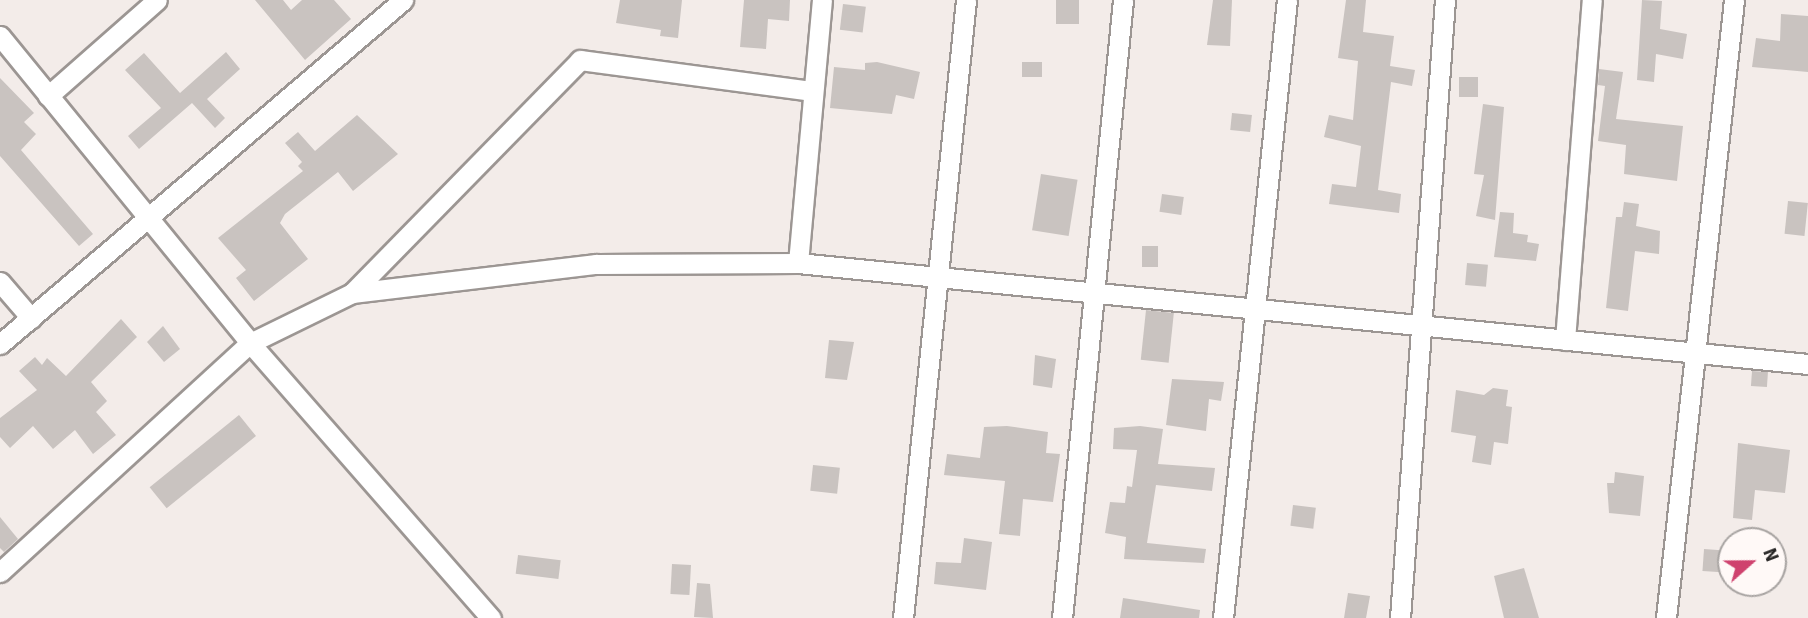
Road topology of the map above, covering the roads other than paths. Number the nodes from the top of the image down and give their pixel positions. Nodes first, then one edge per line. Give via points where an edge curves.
1 (157, 0) edge
2 (403, 0) edge
3 (822, 0) edge
4 (966, 0) edge
5 (1123, 0) edge
6 (1287, 0) edge
7 (1445, 0) edge
8 (1592, 0) edge
9 (1734, 0) edge
10 (0, 36) edge
11 (811, 91) junction
12 (48, 96) junction
13 (148, 218) junction
14 (798, 263) junction
15 (937, 277) junction
16 (0, 282) edge
17 (1094, 292) junction
18 (352, 293) junction
19 (1255, 309) junction
20 (31, 318) junction
21 (1420, 325) junction
22 (1565, 340) junction
23 (250, 343) junction
24 (0, 344) edge
25 (1698, 353) junction
26 (1808, 364) edge
27 (0, 572) edge
28 (491, 618) edge
29 (903, 618) edge
30 (1062, 618) edge
31 (1223, 618) edge
32 (1400, 618) edge
33 (1666, 618) edge

1 - 12 street
2 - 13 street
3 - 11 street
4 - 15 street
5 - 17 street
6 - 19 street
7 - 21 street
8 - 22 street
9 - 25 street
10 - 12 street
11 - 14 street
11 - 18 street via 580,60
12 - 13 street
13 - 20 street
13 - 23 street
14 - 15 street
14 - 18 street via 596,264
15 - 17 street
15 - 29 street
16 - 20 street
17 - 19 street
17 - 30 street
18 - 23 street
19 - 21 street
19 - 31 street
20 - 24 street
21 - 22 street
21 - 32 street
22 - 25 street
23 - 27 street
23 - 28 street
25 - 26 street
25 - 33 street

